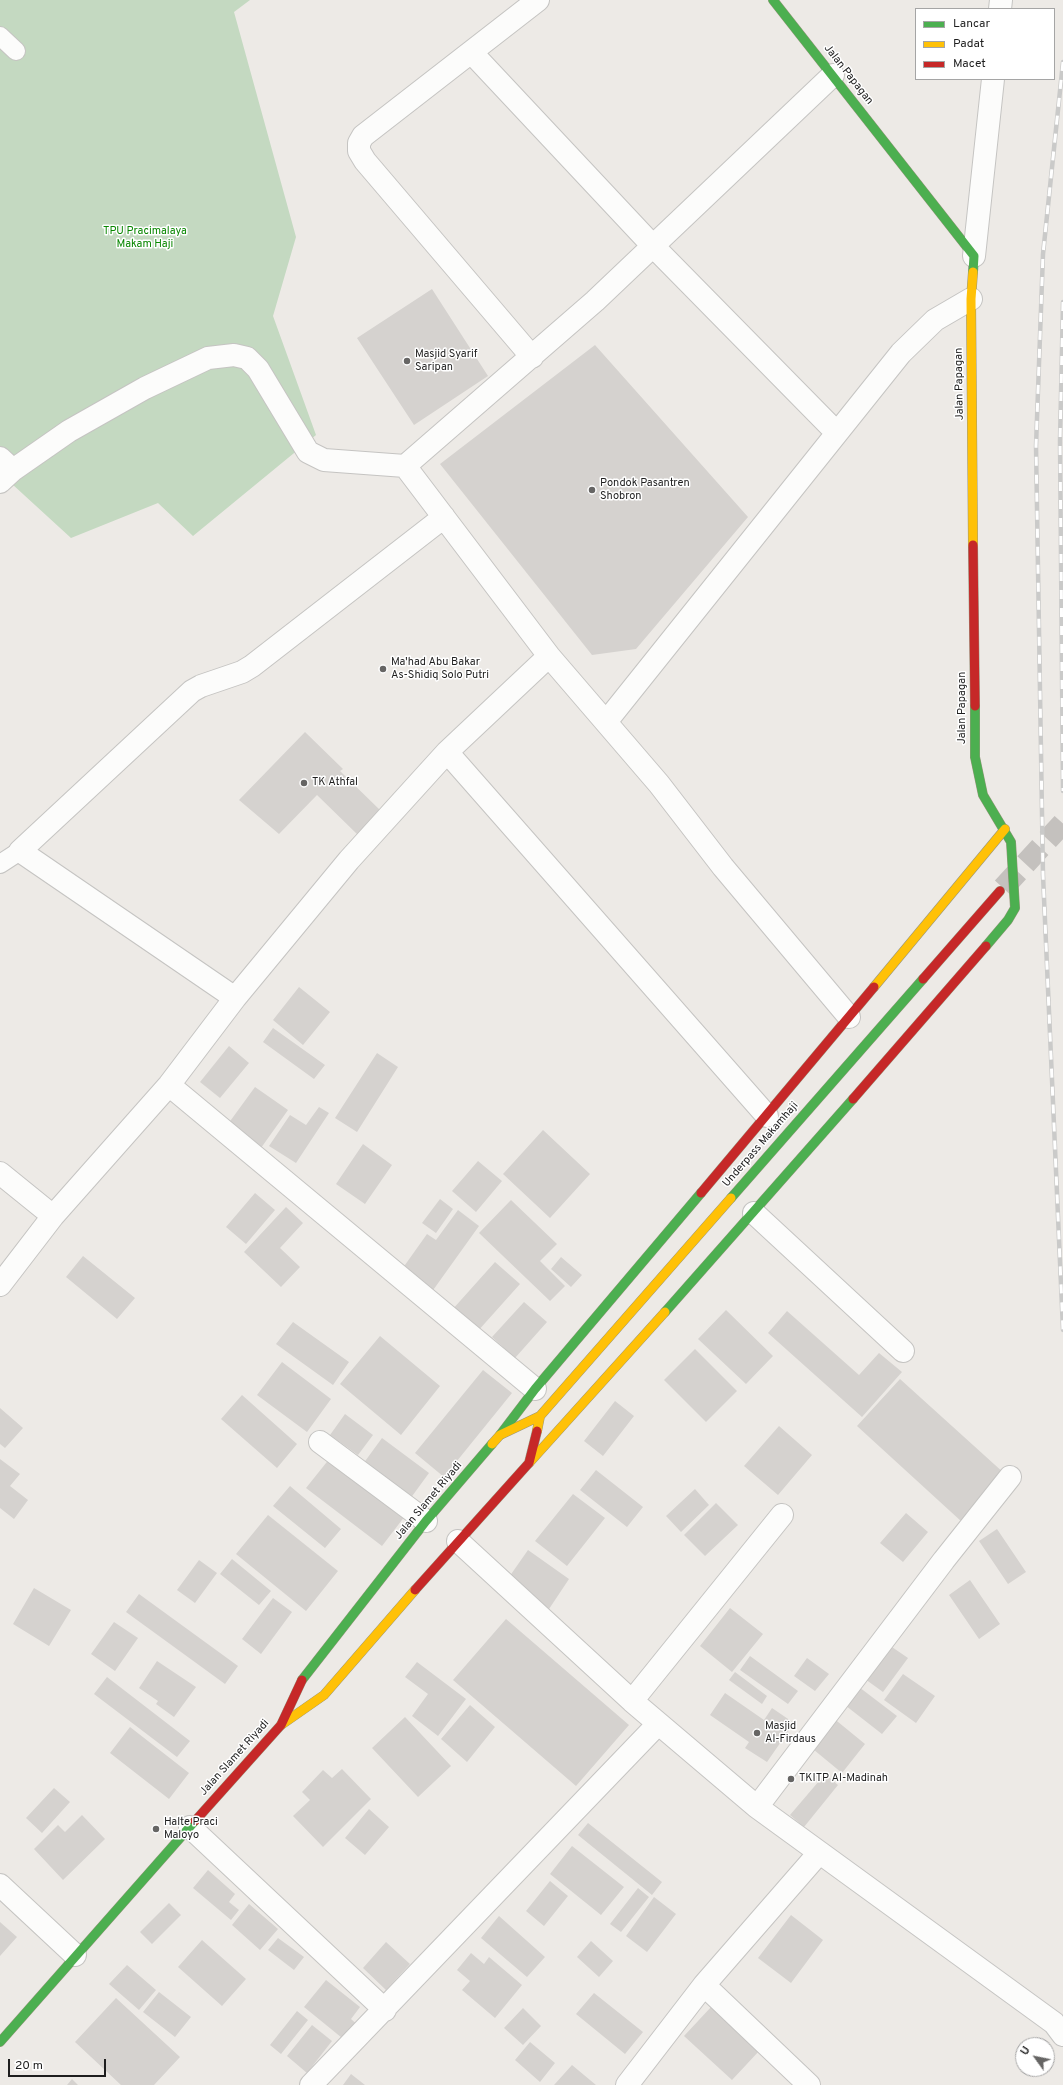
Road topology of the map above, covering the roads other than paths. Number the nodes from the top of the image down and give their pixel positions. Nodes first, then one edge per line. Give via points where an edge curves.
1 (538, 0) edge
2 (773, 0) edge
3 (0, 36) edge
4 (16, 52) dead end
5 (472, 53) junction
6 (833, 75) junction
7 (993, 80) edge
8 (652, 245) junction
9 (974, 256) junction
10 (971, 299) junction
11 (532, 357) junction
12 (837, 433) junction
13 (405, 466) junction
14 (4, 470) edge
15 (444, 518) junction
16 (549, 656) junction
17 (606, 722) junction
18 (447, 752) junction
19 (1005, 829) junction
20 (20, 851) junction
21 (0, 864) edge
22 (1000, 891) tunnel mouth
23 (235, 998) junction
24 (849, 1017) junction
25 (169, 1085) junction
26 (767, 1116) junction
27 (0, 1173) edge
28 (754, 1213) junction
29 (54, 1216) junction
30 (0, 1285) edge
31 (903, 1351) dead end
32 (535, 1389) junction
33 (540, 1416) junction
34 (500, 1435) junction
35 (320, 1442) dead end
36 (529, 1463) junction
37 (1010, 1477) dead end
38 (782, 1515) dead end
39 (426, 1521) junction
40 (458, 1541) junction
41 (632, 1701) junction
42 (658, 1724) junction
43 (281, 1726) junction
44 (757, 1807) junction
45 (190, 1827) junction
46 (819, 1853) junction
47 (0, 1885) edge
48 (75, 1955) junction
49 (704, 1985) junction
50 (385, 2010) junction
51 (1063, 2035) edge
52 (0, 2042) edge
53 (311, 2085) edge
54 (627, 2085) edge
55 (809, 2085) edge

1 - 5 street
2 - 6 street, Jalan Papagan
3 - 4 lane
5 - 8 street
5 - 11 street via 364,136 359,143 359,151
6 - 8 street
6 - 9 street, Jalan Papagan
7 - 9 street
8 - 11 street
8 - 12 street
9 - 10 street, Jalan Papagan
10 - 12 street via 935,320 919,334
10 - 19 street, Jalan Papagan via 975,757 983,795
11 - 13 street
12 - 17 street
13 - 14 street via 324,460 308,452 258,370 247,358 234,355 208,358 145,388
13 - 15 street
15 - 16 street
15 - 20 street via 252,666 192,691
16 - 17 street
16 - 18 street
17 - 24 street
18 - 23 street via 349,860
18 - 26 street
19 - 24 street
19 - 28 street, Jalan Papagan via 1011,842 1016,903 1013,914
20 - 21 lane
20 - 23 street
22 - 33 street, Underpass Makamhaji
23 - 25 street
24 - 26 street
25 - 29 street
25 - 32 street
26 - 32 street
27 - 29 street
28 - 31 street
28 - 36 street, Jalan Papagan
29 - 30 street
32 - 34 street
33 - 34 street, Jalan Slamet Riyadi
33 - 36 street
34 - 39 street, Jalan Slamet Riyadi
35 - 39 street
36 - 40 street, Jalan Papagan
37 - 44 street
38 - 41 street
39 - 43 street, Jalan Slamet Riyadi via 302,1679
40 - 41 street
40 - 43 street, Jalan Papagan via 324,1695
41 - 42 street
42 - 44 street
42 - 50 street
43 - 45 street, Jalan Slamet Riyadi
44 - 46 street
45 - 48 street, Jalan Slamet Riyadi
45 - 50 street
46 - 49 street
46 - 51 street via 1054,2023
47 - 48 street
48 - 52 street, Jalan Slamet Riyadi
49 - 54 street
49 - 55 street
50 - 53 street

